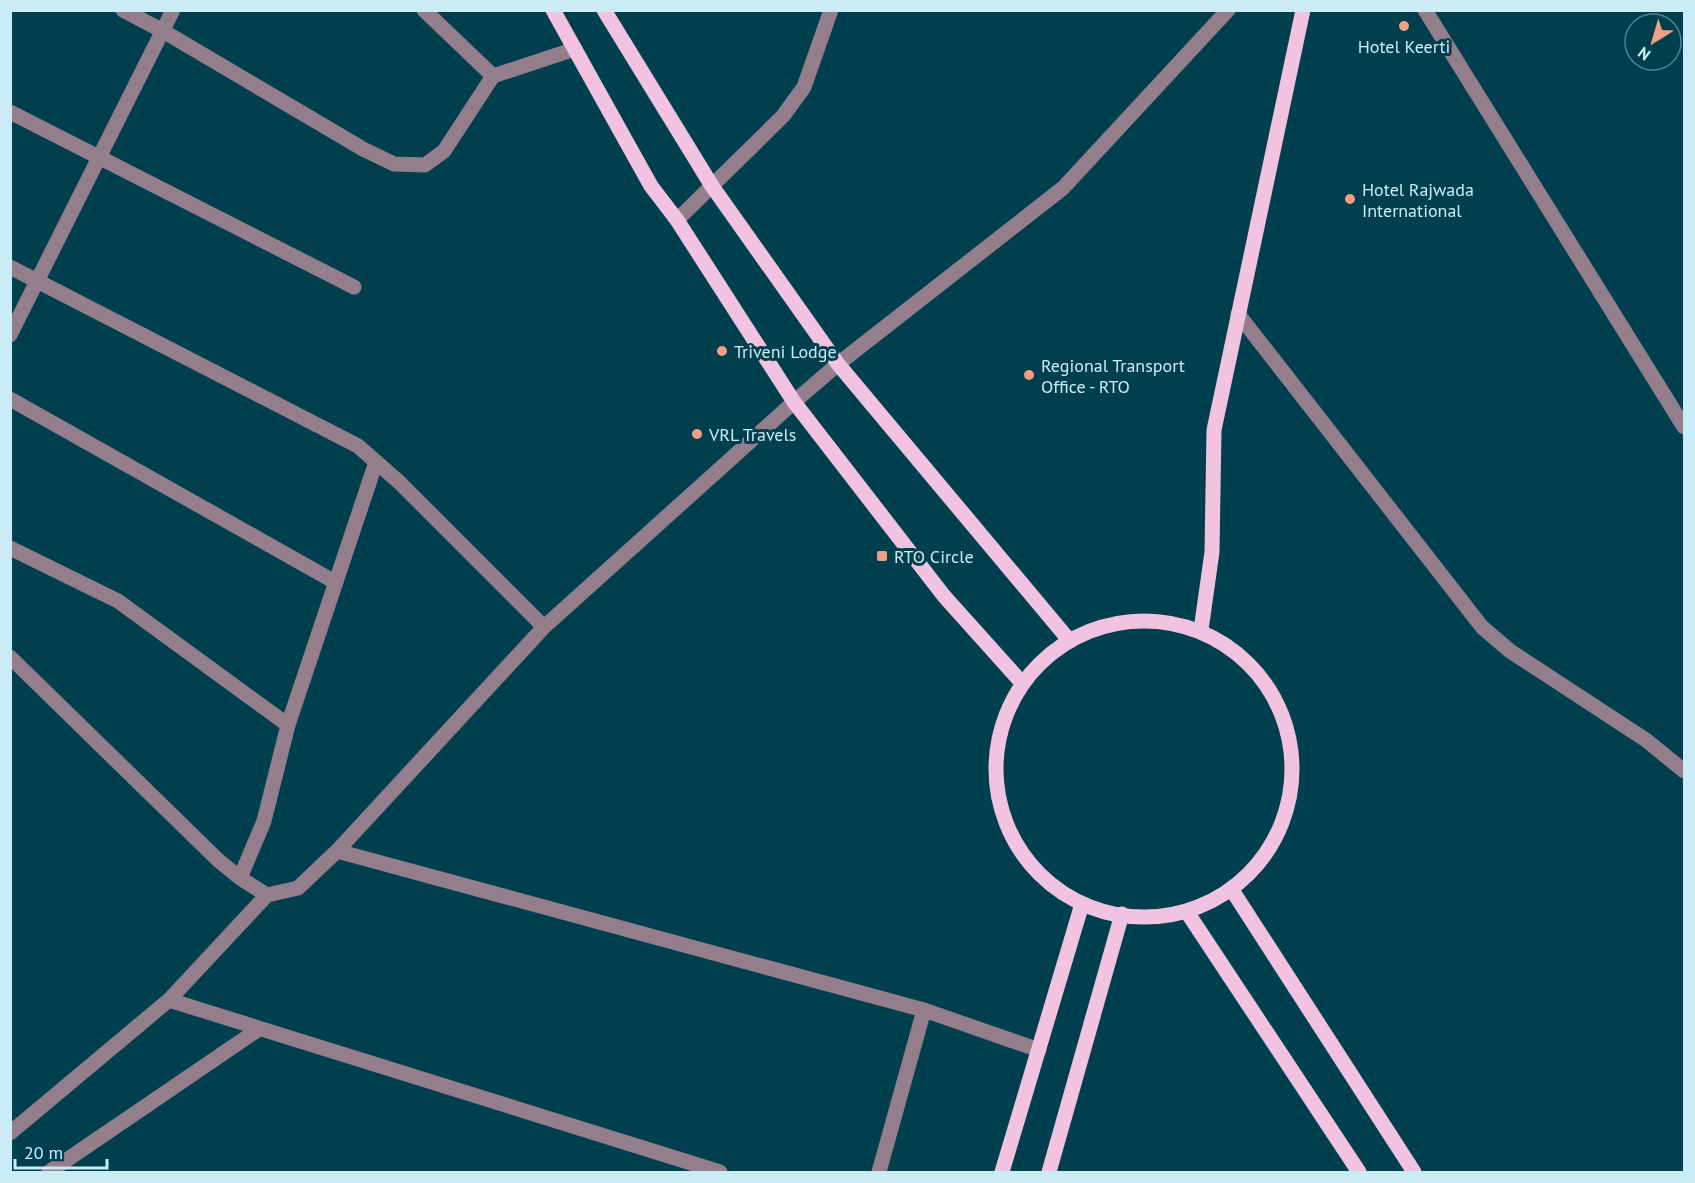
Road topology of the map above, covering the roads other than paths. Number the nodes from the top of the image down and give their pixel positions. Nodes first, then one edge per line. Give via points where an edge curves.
1 (123, 10) edge
2 (173, 10) edge
3 (424, 10) edge
4 (553, 10) edge
5 (604, 10) edge
6 (831, 10) edge
7 (1228, 10) edge
8 (1303, 10) edge
9 (1425, 10) edge
10 (163, 31) junction
11 (575, 49) junction
12 (493, 76) junction
13 (10, 112) edge
14 (100, 156) junction
15 (712, 186) junction
16 (677, 220) junction
17 (10, 267) edge
18 (38, 279) junction
19 (354, 287) dead end
20 (1238, 315) junction
21 (10, 335) edge
22 (838, 364) junction
23 (10, 399) edge
24 (794, 402) junction
25 (1684, 427) edge
26 (376, 462) junction
27 (10, 548) edge
28 (335, 582) junction
29 (544, 627) junction
30 (1201, 630) junction
31 (1069, 640) junction
32 (10, 657) edge
33 (1022, 683) junction
34 (288, 725) junction
35 (1684, 771) edge
36 (337, 851) junction
37 (240, 878) junction
38 (1232, 890) junction
39 (267, 895) junction
40 (1082, 904) junction
41 (1187, 912) junction
42 (1122, 914) junction
43 (169, 1000) junction
44 (924, 1010) junction
45 (259, 1029) junction
46 (1039, 1050) junction
47 (13, 1128) edge
48 (50, 1173) edge
49 (720, 1173) edge
50 (879, 1173) edge
51 (1002, 1173) edge
52 (1049, 1173) edge
53 (1359, 1173) edge
54 (1414, 1173) edge

1 - 10 street
2 - 10 street
3 - 12 street
4 - 11 main road
5 - 15 main road
6 - 15 street via 804,87 783,116
7 - 22 street via 1062,188
8 - 20 main road
9 - 25 street
10 - 12 street via 394,164 425,165 444,151
10 - 14 street
11 - 12 street
11 - 16 main road via 651,186
13 - 14 street
14 - 18 street
14 - 19 street
15 - 16 street
15 - 22 main road
16 - 24 main road
17 - 18 street
18 - 21 street
18 - 26 street via 358,446
20 - 30 main road via 1214,430 1212,552
20 - 35 street via 1482,627 1510,651 1646,740
22 - 24 street
22 - 31 main road
23 - 28 street
24 - 29 street
24 - 33 main road via 944,596
26 - 28 street
26 - 29 street
27 - 34 street via 118,602
28 - 34 street
29 - 36 street
30 - 31 main road via 1157,620 1111,623
30 - 38 main road via 1253,667 1286,721 1293,783 1274,843
31 - 33 main road
32 - 37 street
33 - 40 main road via 1005,717 996,754 998,792 1009,829 1029,862 1056,888
34 - 37 street via 264,821
36 - 39 street via 298,888
36 - 44 street
37 - 39 street
38 - 41 main road
38 - 54 main road
39 - 43 street
40 - 42 main road
40 - 46 main road
41 - 42 main road via 1138,917
41 - 53 main road
42 - 52 main road
43 - 45 street
43 - 47 street
44 - 46 street
44 - 50 street
45 - 48 street
45 - 49 street
46 - 51 main road

